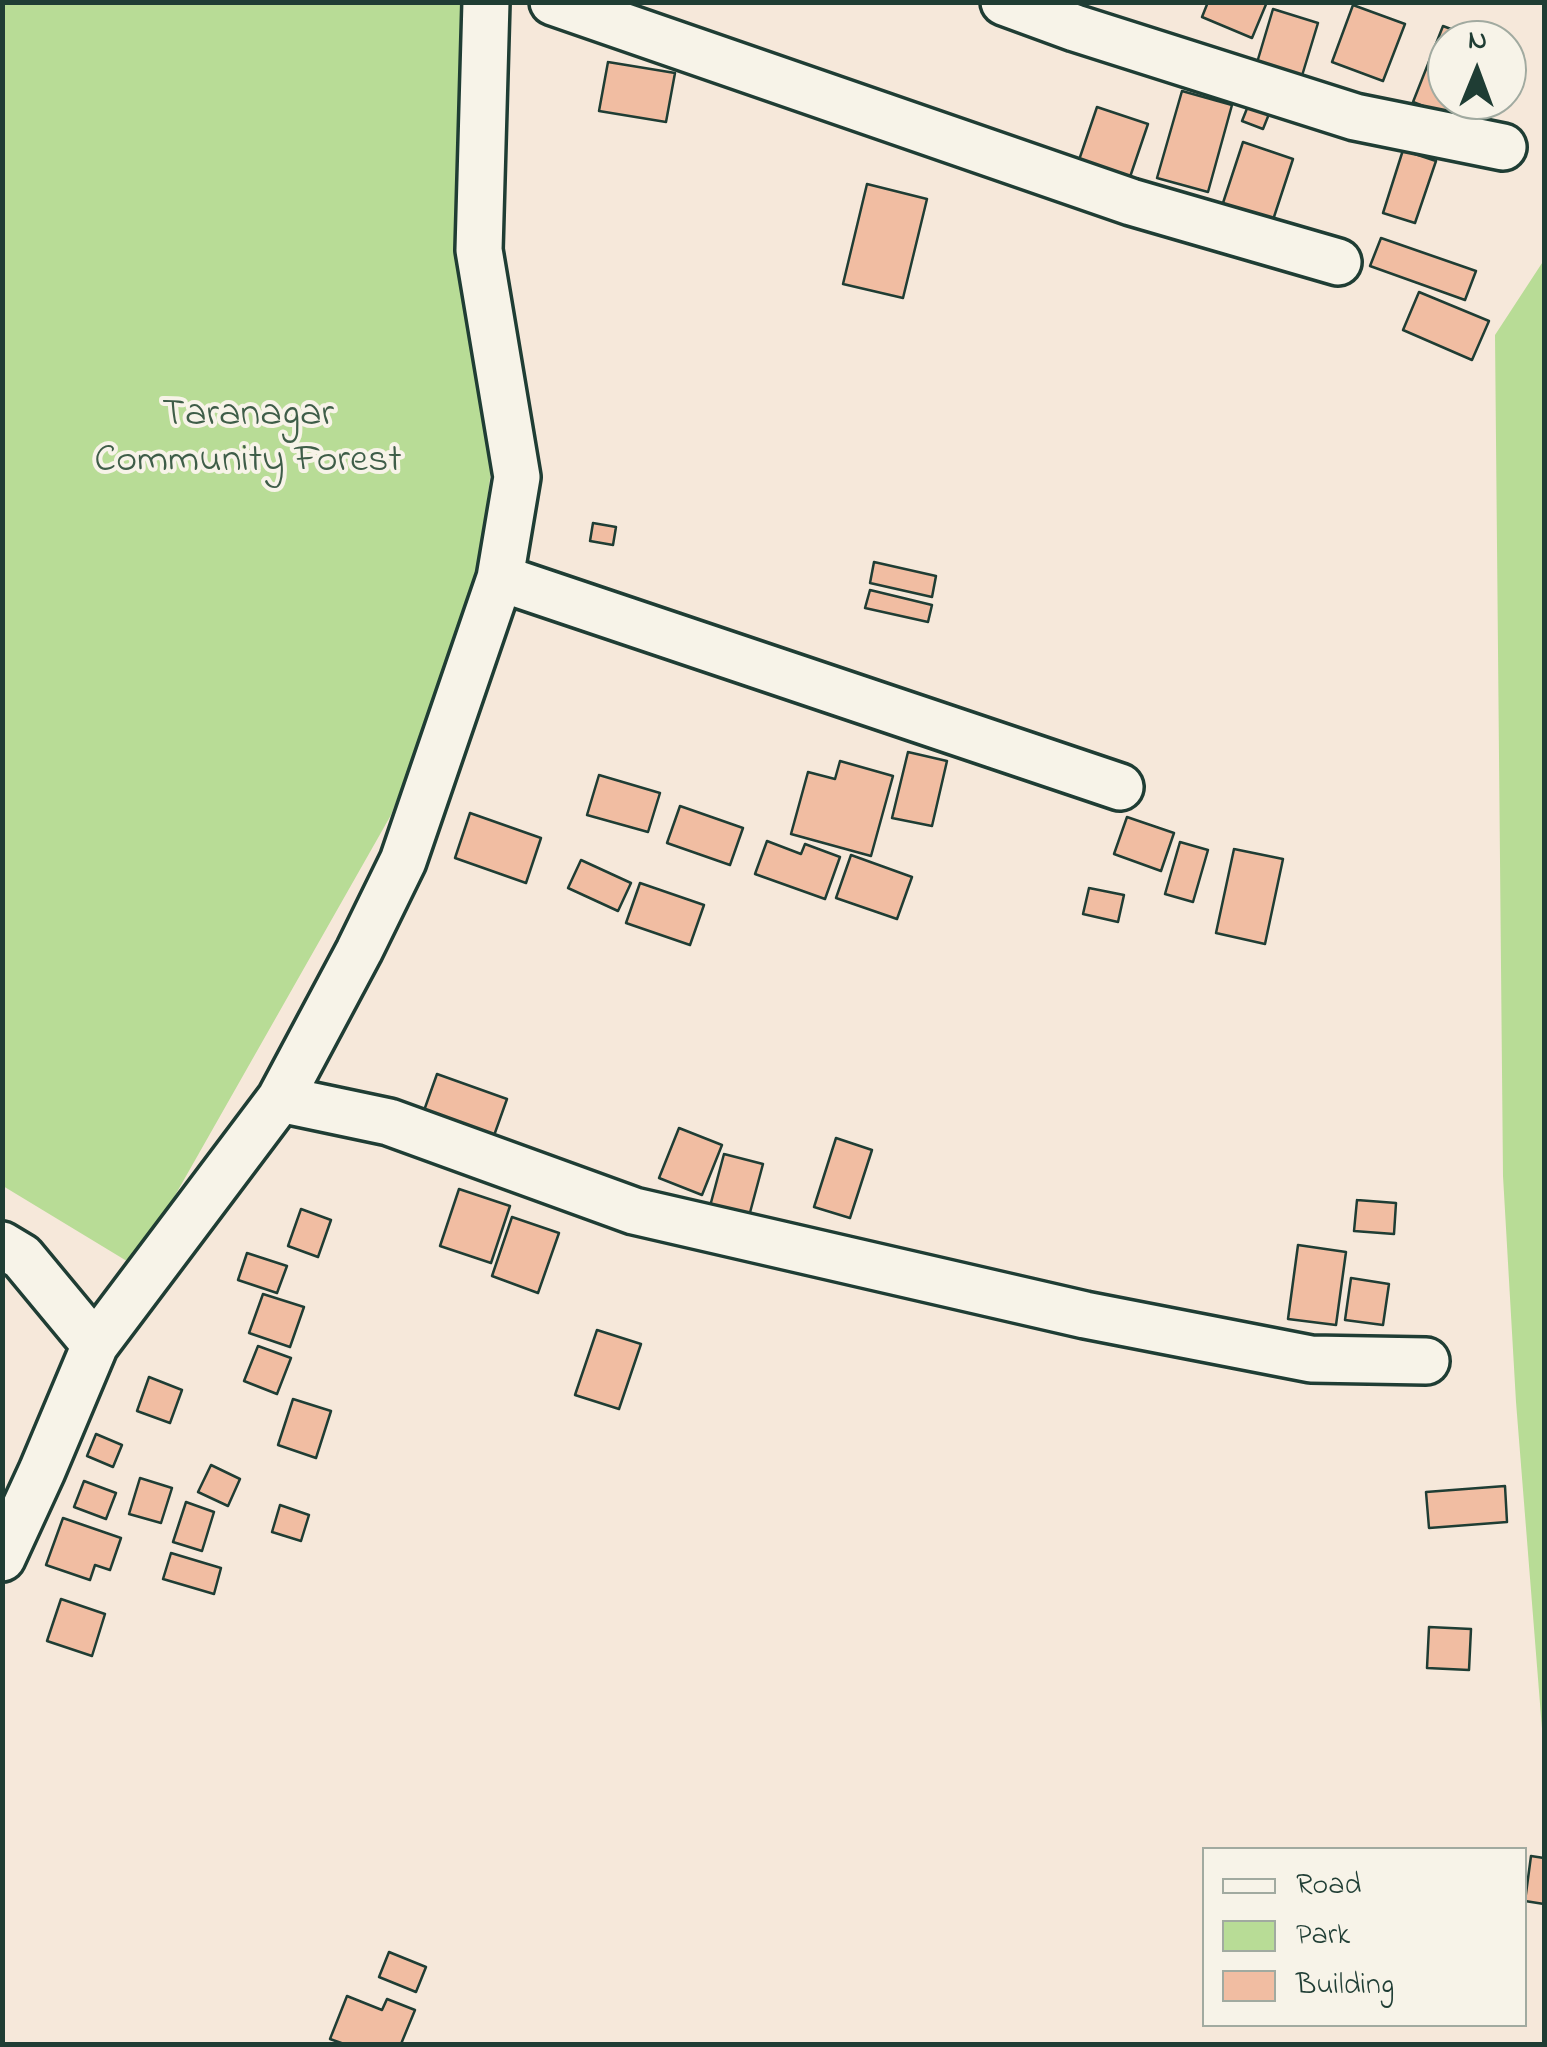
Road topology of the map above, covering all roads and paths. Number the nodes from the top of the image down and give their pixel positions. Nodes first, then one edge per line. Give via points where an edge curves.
1 (486, 2) edge
2 (552, 2) edge
3 (1004, 2) edge
4 (1503, 147) dead end
5 (1338, 262) dead end
6 (500, 578) junction
7 (1120, 787) dead end
8 (280, 1100) junction
9 (2, 1245) edge
10 (95, 1344) junction
11 (1426, 1362) dead end
12 (2, 1558) edge

1 - 6 street via 479,250 517,477
2 - 5 street via 1131,202
3 - 4 street via 1356,118
6 - 7 street
6 - 8 street via 403,861
8 - 10 street
8 - 11 street via 389,1122 634,1211 1086,1315 1311,1360
9 - 10 street via 22,1258
10 - 12 street

